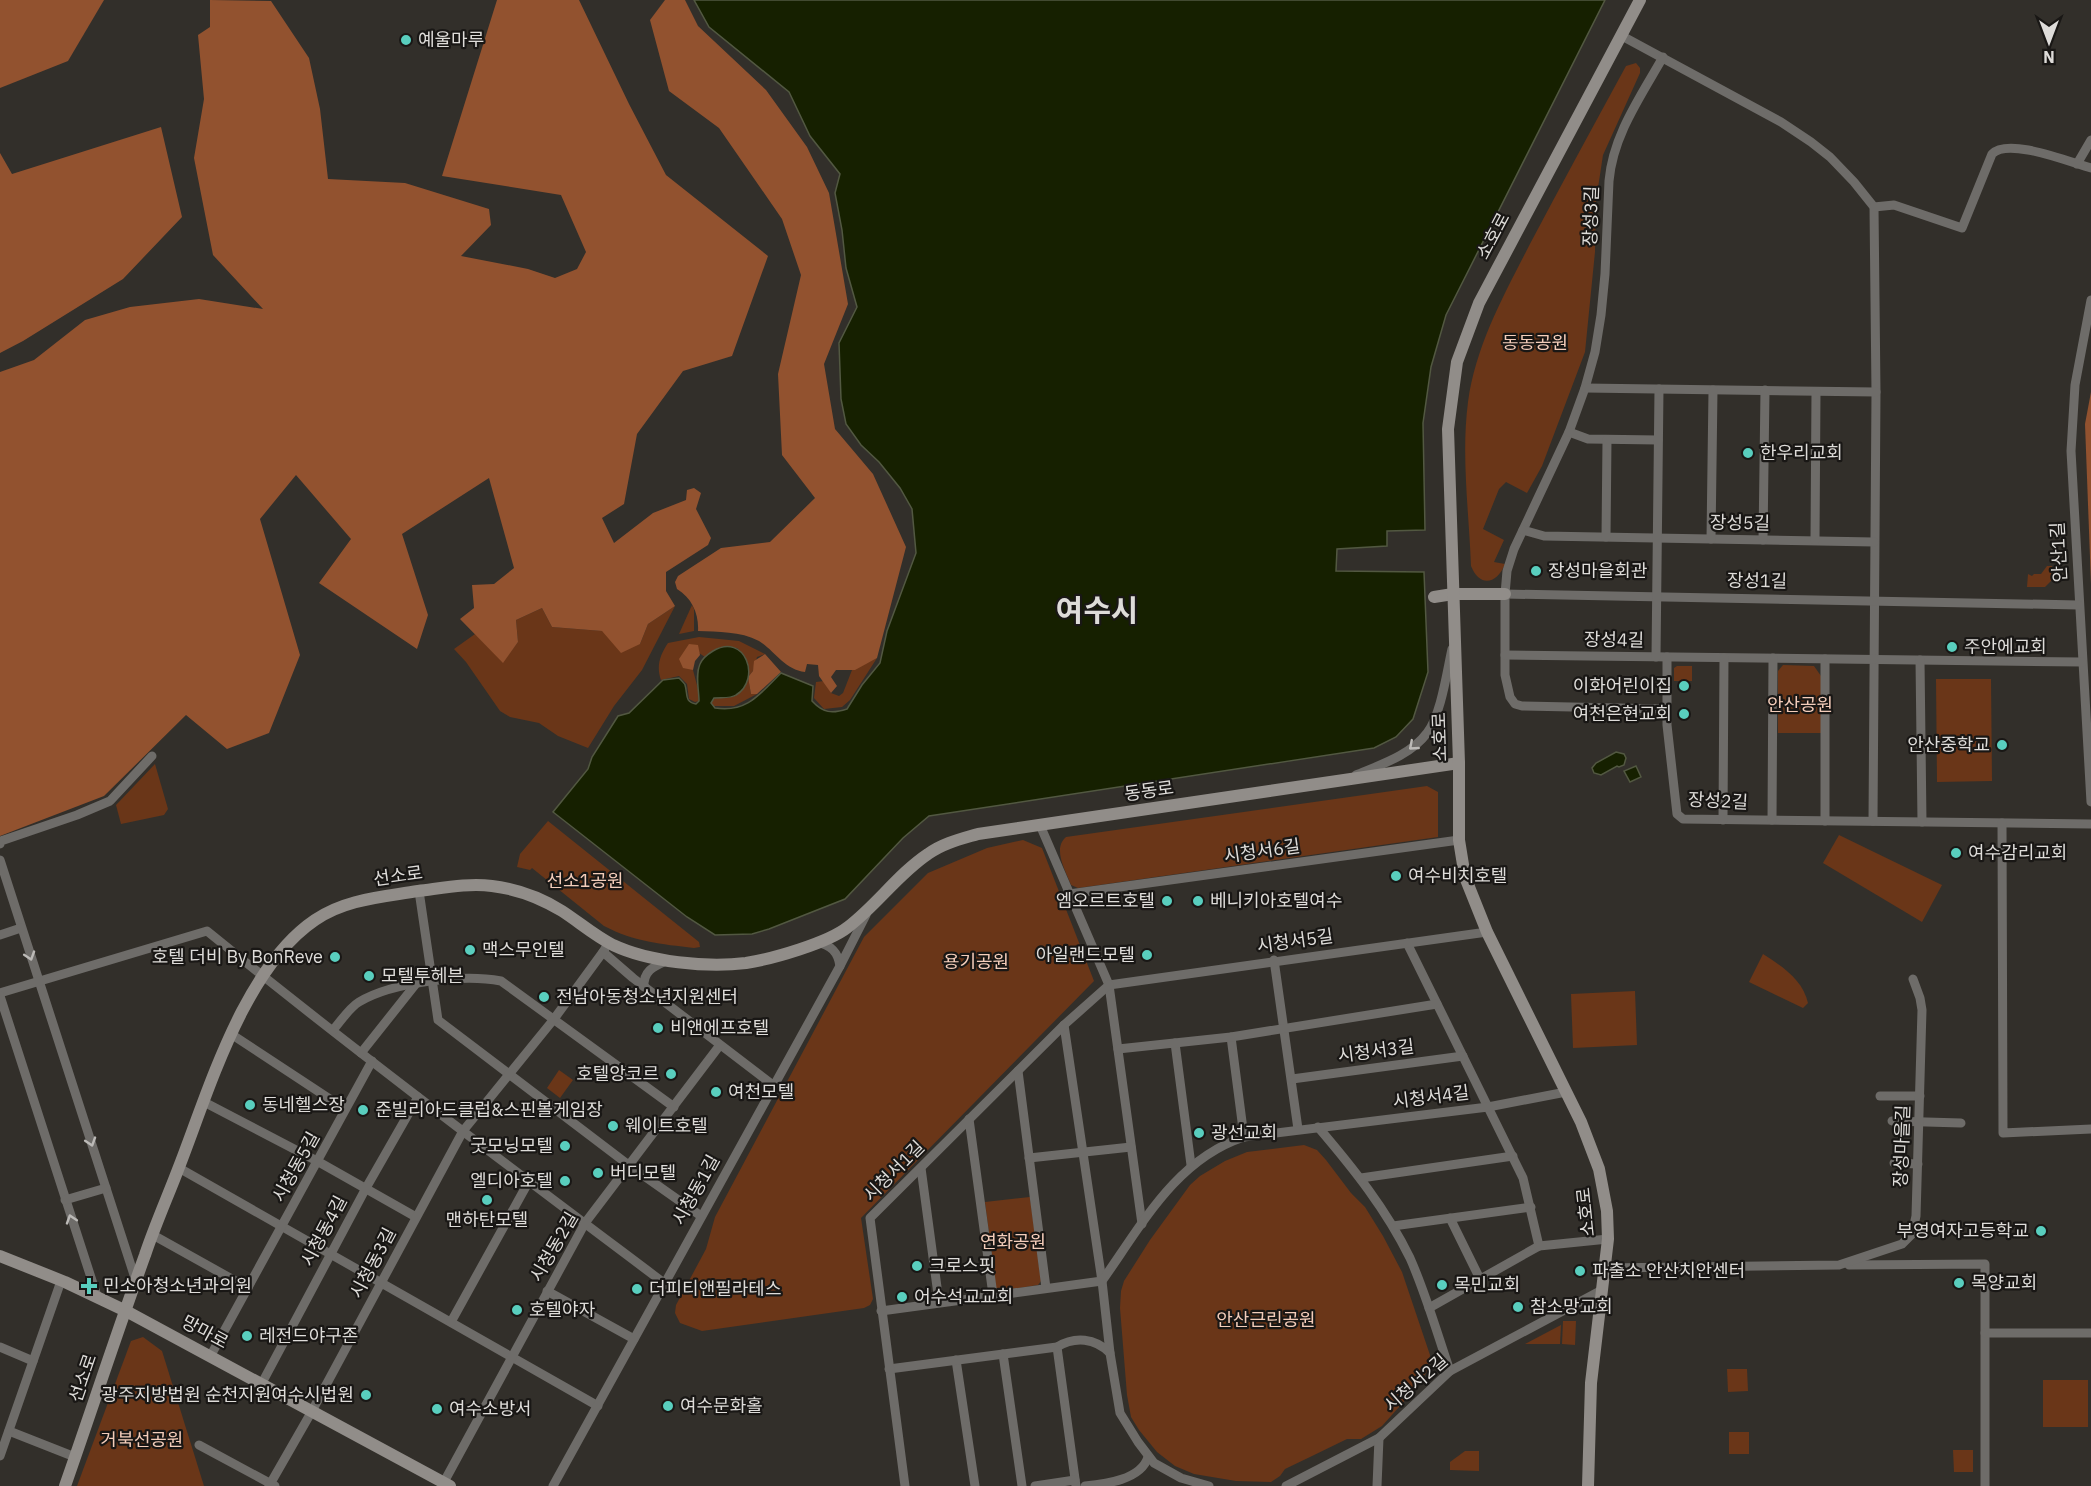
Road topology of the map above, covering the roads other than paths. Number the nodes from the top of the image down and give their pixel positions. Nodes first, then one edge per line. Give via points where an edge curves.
1 (1640, 0) edge
2 (1622, 36) junction
3 (1664, 57) junction
4 (2091, 140) edge
5 (2077, 164) junction
6 (2091, 168) edge
7 (1874, 207) junction
8 (2091, 300) edge
9 (1585, 388) junction
10 (1659, 389) junction
11 (1713, 390) junction
12 (1765, 390) junction
13 (1816, 392) junction
14 (1876, 392) junction
15 (1569, 432) junction
16 (1607, 440) junction
17 (1658, 440) junction
18 (1523, 530) junction
19 (1606, 537) junction
20 (1658, 538) junction
21 (1710, 539) junction
22 (1763, 540) junction
23 (1815, 540) junction
24 (1874, 542) junction
25 (1454, 594) junction
26 (1505, 594) junction
27 (1434, 597) dead end
28 (1657, 597) junction
29 (1874, 601) junction
30 (2078, 605) junction
31 (1455, 634) junction
32 (1505, 655) junction
33 (1656, 657) junction
34 (1667, 657) junction
35 (1724, 658) junction
36 (1773, 658) junction
37 (1825, 659) junction
38 (1873, 660) junction
39 (1920, 660) junction
40 (2082, 662) junction
41 (1667, 710) junction
42 (152, 756) dead end
43 (1459, 764) junction
44 (1343, 780) junction
45 (2091, 802) edge
46 (1723, 820) junction
47 (1772, 820) junction
48 (1825, 821) junction
49 (1873, 821) junction
50 (1922, 822) junction
51 (2002, 823) junction
52 (2091, 824) edge
53 (1040, 825) junction
54 (1459, 840) junction
55 (0, 844) edge
56 (0, 861) edge
57 (419, 891) junction
58 (1069, 894) junction
59 (868, 910) junction
60 (21, 928) junction
61 (1487, 932) junction
62 (0, 935) edge
63 (818, 942) junction
64 (1407, 943) junction
65 (606, 947) junction
66 (669, 960) junction
67 (1274, 960) junction
68 (840, 966) junction
69 (261, 976) junction
70 (1913, 979) dead end
71 (38, 980) junction
72 (433, 982) junction
73 (415, 985) junction
74 (1109, 985) junction
75 (644, 987) junction
76 (0, 994) edge
77 (1437, 1004) junction
78 (554, 1019) junction
79 (1064, 1025) junction
80 (1285, 1028) junction
81 (333, 1030) junction
82 (231, 1035) junction
83 (1231, 1037) junction
84 (1174, 1043) junction
85 (720, 1045) junction
86 (1118, 1049) junction
87 (361, 1053) junction
88 (1463, 1056) junction
89 (372, 1061) junction
90 (1018, 1071) junction
91 (509, 1076) junction
92 (1292, 1078) junction
93 (773, 1085) junction
94 (1566, 1092) junction
95 (1880, 1096) dead end
96 (1920, 1096) junction
97 (418, 1097) junction
98 (204, 1102) junction
99 (674, 1107) junction
100 (1488, 1107) junction
101 (345, 1110) junction
102 (969, 1119) junction
103 (1892, 1121) dead end
104 (1919, 1122) junction
105 (1961, 1123) dead end
106 (1318, 1127) junction
107 (1298, 1129) junction
108 (2091, 1129) edge
109 (463, 1131) junction
110 (1244, 1137) junction
111 (1131, 1147) junction
112 (1082, 1152) junction
113 (1513, 1156) junction
114 (1029, 1158) junction
115 (317, 1161) junction
116 (1894, 1163) dead end
117 (1918, 1164) junction
118 (1191, 1165) junction
119 (630, 1166) junction
120 (179, 1168) junction
121 (921, 1168) junction
122 (1361, 1178) junction
123 (529, 1181) junction
124 (106, 1188) junction
125 (366, 1188) junction
126 (65, 1200) junction
127 (1531, 1207) junction
128 (701, 1216) junction
129 (416, 1217) junction
130 (1450, 1218) junction
131 (585, 1223) junction
132 (1142, 1224) junction
133 (282, 1225) junction
134 (1393, 1226) junction
135 (153, 1235) junction
136 (1608, 1239) junction
137 (1539, 1246) junction
138 (331, 1253) junction
139 (0, 1256) edge
140 (1839, 1265) junction
141 (1604, 1268) junction
142 (1480, 1279) junction
143 (63, 1281) junction
144 (136, 1281) junction
145 (1102, 1281) junction
146 (381, 1282) junction
147 (664, 1283) junction
148 (248, 1288) junction
149 (1046, 1288) junction
150 (1602, 1290) junction
151 (547, 1291) junction
152 (993, 1295) junction
153 (97, 1296) junction
154 (939, 1302) junction
155 (1429, 1308) junction
156 (126, 1311) junction
157 (881, 1311) junction
158 (451, 1322) junction
159 (1984, 1333) junction
160 (2091, 1333) edge
161 (634, 1339) junction
162 (0, 1347) edge
163 (1057, 1347) junction
164 (1110, 1353) junction
165 (1003, 1354) junction
166 (211, 1355) junction
167 (511, 1356) junction
168 (33, 1360) junction
169 (956, 1360) junction
170 (889, 1370) junction
171 (1450, 1371) junction
172 (262, 1383) junction
173 (598, 1406) junction
174 (312, 1411) junction
175 (9, 1431) junction
176 (1379, 1438) junction
177 (199, 1445) dead end
178 (0, 1456) edge
179 (75, 1457) junction
180 (1148, 1457) junction
181 (1076, 1483) edge
182 (447, 1484) edge
183 (272, 1485) edge
184 (65, 1486) edge
185 (553, 1486) edge
186 (905, 1486) edge
187 (975, 1486) edge
188 (1022, 1486) edge
189 (1035, 1486) edge
190 (1085, 1486) edge
191 (1209, 1486) edge
192 (1286, 1486) edge
193 (1377, 1486) edge
194 (1588, 1486) edge
195 (1984, 1486) edge

1 - 2 street, 소호로
2 - 3 street
2 - 25 street, 소호로 via 1484,293 1457,362 1448,429
3 - 7 street via 1811,141
3 - 9 street, 장성3길 via 1628,120 1612,162 1601,315
4 - 5 street
5 - 6 street
5 - 7 street via 2026,150 1997,149 1962,228 1894,205
7 - 14 street
8 - 30 street, 안산1길 via 2075,385 2071,451
9 - 10 street
9 - 15 street, 장성3길
10 - 11 street
10 - 17 street
11 - 12 street
11 - 21 street
12 - 13 street
12 - 22 street
13 - 14 street
13 - 23 street
14 - 24 street
15 - 16 street
15 - 18 street, 장성3길
16 - 17 street
16 - 19 street
17 - 20 street
18 - 19 street, 장성5길 via 1544,536
18 - 26 street, 장성3길 via 1507,571
19 - 20 street, 장성5길
20 - 21 street, 장성5길
20 - 28 street
21 - 22 street, 장성5길
22 - 23 street, 장성5길
23 - 24 street, 장성5길
24 - 29 street
25 - 26 street, 장성1길
25 - 27 street, 장성1길
25 - 31 street, 소호로
26 - 28 street, 장성1길
26 - 32 street
28 - 29 street, 장성1길
28 - 33 street
29 - 30 street, 장성1길
29 - 38 street
30 - 40 street, 안산1길
31 - 43 street, 소호로
31 -> 44 street via 1438,708 1427,733 1407,752
32 - 33 street, 장성4길
32 - 41 street via 1506,686 1515,704
33 - 34 street, 장성4길
34 - 35 street, 장성4길
34 - 41 street
35 - 36 street, 장성4길
35 - 46 street
36 - 37 street, 장성4길
36 - 47 street
37 - 38 street, 장성4길
37 - 48 street
38 - 39 street, 장성4길
38 - 49 street
39 - 40 street, 장성4길
39 - 50 street
40 - 45 street, 안산1길
41 - 46 street, 장성2길 via 1677,814 1683,819
42 - 55 street via 110,801
43 - 44 street, 동동로
43 - 54 street, 소호로
44 - 53 street, 동동로
46 - 47 street, 장성2길
47 - 48 street, 장성2길
48 - 49 street, 장성2길
49 - 50 street, 장성2길
50 - 51 street, 장성2길
51 - 52 street, 장성2길
51 - 108 street via 2003,1133
53 - 58 street
53 - 59 street, 동동로 via 989,832 930,852
54 - 58 street, 시청서6길
54 - 61 street, 소호로 via 1465,876
56 - 60 street
57 - 65 street, 선소로 via 476,885 538,898 561,910
57 - 69 street, 선소로 via 366,899 314,920
57 - 72 street
58 - 74 street
59 - 63 street, 선소로 via 845,930
59 - 68 street, 시청동1길
60 - 62 street
60 -> 71 street
61 - 64 street, 시청서5길
61 - 94 street, 소호로
63 - 66 street, 선소로 via 746,963
63 - 68 street via 832,947
64 - 67 street, 시청서5길
64 - 77 street
65 - 66 street, 선소로
65 - 75 street
65 - 78 street, 시청동3길
66 - 75 street via 647,972
67 - 74 street, 시청서5길
67 - 80 street
68 - 93 street, 시청동1길
69 - 71 street via 207,931
69 - 81 street
69 - 82 street, 선소로
70 - 96 street, 장성마을길 via 1922,1010
71 - 76 street
71 -> 124 street
72 - 73 street
72 - 78 street via 471,977 501,981
72 - 91 street via 438,1020
73 - 81 street via 372,995 356,1004
73 - 87 street
74 - 79 street, 시청서1길
74 - 86 street
75 - 85 street
76 - 126 street
77 - 80 street, 시청서3길
77 - 88 street
78 - 91 street, 시청동3길
78 - 99 street
79 - 90 street, 시청서1길
79 - 112 street
80 - 83 street
80 - 92 street
81 - 87 street
82 - 98 street, 선소로
82 - 101 street
83 - 84 street
83 - 110 street
84 - 86 street
84 - 118 street
85 - 93 street
85 - 99 street, 시청동2길
86 - 111 street
87 - 89 street
88 - 92 street, 시청서3길
88 - 100 street
89 - 97 street
89 - 101 street, 시청동5길
90 - 102 street, 시청서1길
90 - 114 street
91 - 109 street, 시청동3길
91 - 119 street
92 - 107 street
93 - 128 street, 시청동1길
94 - 100 street, 시청서4길
94 - 136 street, 소호로 via 1599,1169
95 - 96 street
96 - 104 street, 장성마을길
97 - 109 street
97 - 125 street, 시청동4길
98 - 115 street
98 - 120 street, 선소로
99 - 119 street, 시청동2길
100 - 106 street, 시청서4길
100 - 113 street
101 - 115 street, 시청동5길
102 - 121 street, 시청서1길
102 - 152 street
103 - 104 street
104 - 105 street
104 - 117 street, 장성마을길
106 - 107 street, 시청서4길
106 - 122 street
107 - 110 street, 시청서4길
109 - 123 street
109 - 129 street, 시청동3길
110 - 118 street, 시청서4길
111 - 112 street
111 - 132 street
112 - 114 street
112 - 145 street
113 - 122 street
113 - 127 street
114 - 149 street
115 - 125 street
115 - 133 street, 시청동5길
116 - 117 street
117 - 140 street, 장성마을길 via 1912,1234 1896,1247
118 - 132 street, 시청서4길
119 - 128 street
119 - 131 street, 시청동2길
120 - 133 street
120 - 135 street, 선소로
121 - 154 street
121 - 157 street, 시청서1길 via 870,1218
122 - 134 street
123 - 131 street
123 - 158 street
124 - 126 street
124 - 144 street
125 - 129 street
125 - 138 street, 시청동4길
153 -> 126 street
127 - 130 street
127 - 137 street
128 - 147 street, 시청동1길
129 - 146 street, 시청동3길
130 - 134 street
130 - 142 street
131 - 147 street
131 - 151 street, 시청동2길
132 - 145 street, 시청서4길
133 - 138 street
133 - 148 street, 시청동5길
134 - 155 street
135 - 144 street, 선소로
135 - 148 street
136 - 137 street
136 - 141 street, 소호로
137 - 142 street
138 - 146 street
138 - 172 street, 시청동4길
139 - 143 street, 망마로
140 - 141 street, 장성마을길
140 - 159 street, 장성마을길 via 1984,1264
141 - 150 street, 소호로
142 - 155 street
143 - 153 street, 망마로
143 - 168 street
144 - 156 street, 선소로
145 - 149 street
145 - 164 street
146 - 158 street
146 - 174 street, 시청동3길
147 - 161 street, 시청동1길
148 - 166 street, 시청동5길
149 - 152 street
150 - 171 street, 시청서2길
150 - 194 street, 소호로 via 1591,1383
151 - 161 street
151 - 167 street, 시청동2길
152 - 154 street
153 - 156 street, 망마로
154 - 157 street
155 - 171 street
156 - 166 street, 망마로
156 - 179 street, 선소로
157 - 170 street, 시청서1길
158 - 167 street
159 - 160 street
159 - 195 street
161 - 173 street, 시청동1길
162 - 168 street
163 - 164 street via 1068,1342 1091,1341
163 - 165 street
163 - 181 street
164 - 180 street via 1120,1413
165 - 169 street
165 - 188 street
166 - 172 street, 망마로
167 - 173 street
167 - 182 street, 시청동2길
168 - 175 street
169 - 170 street
169 - 187 street
170 - 186 street, 시청서1길
171 - 176 street, 시청서2길
172 - 174 street, 망마로
173 - 185 street, 시청동1길
174 - 182 street, 망마로
174 - 183 street, 시청동3길
175 - 178 street
175 - 179 street
176 - 192 street, 시청서2길
176 - 193 street
177 - 183 street
179 - 184 street, 선소로
180 - 190 street via 1145,1466 1132,1474
180 - 191 street via 1171,1474
181 - 189 street

